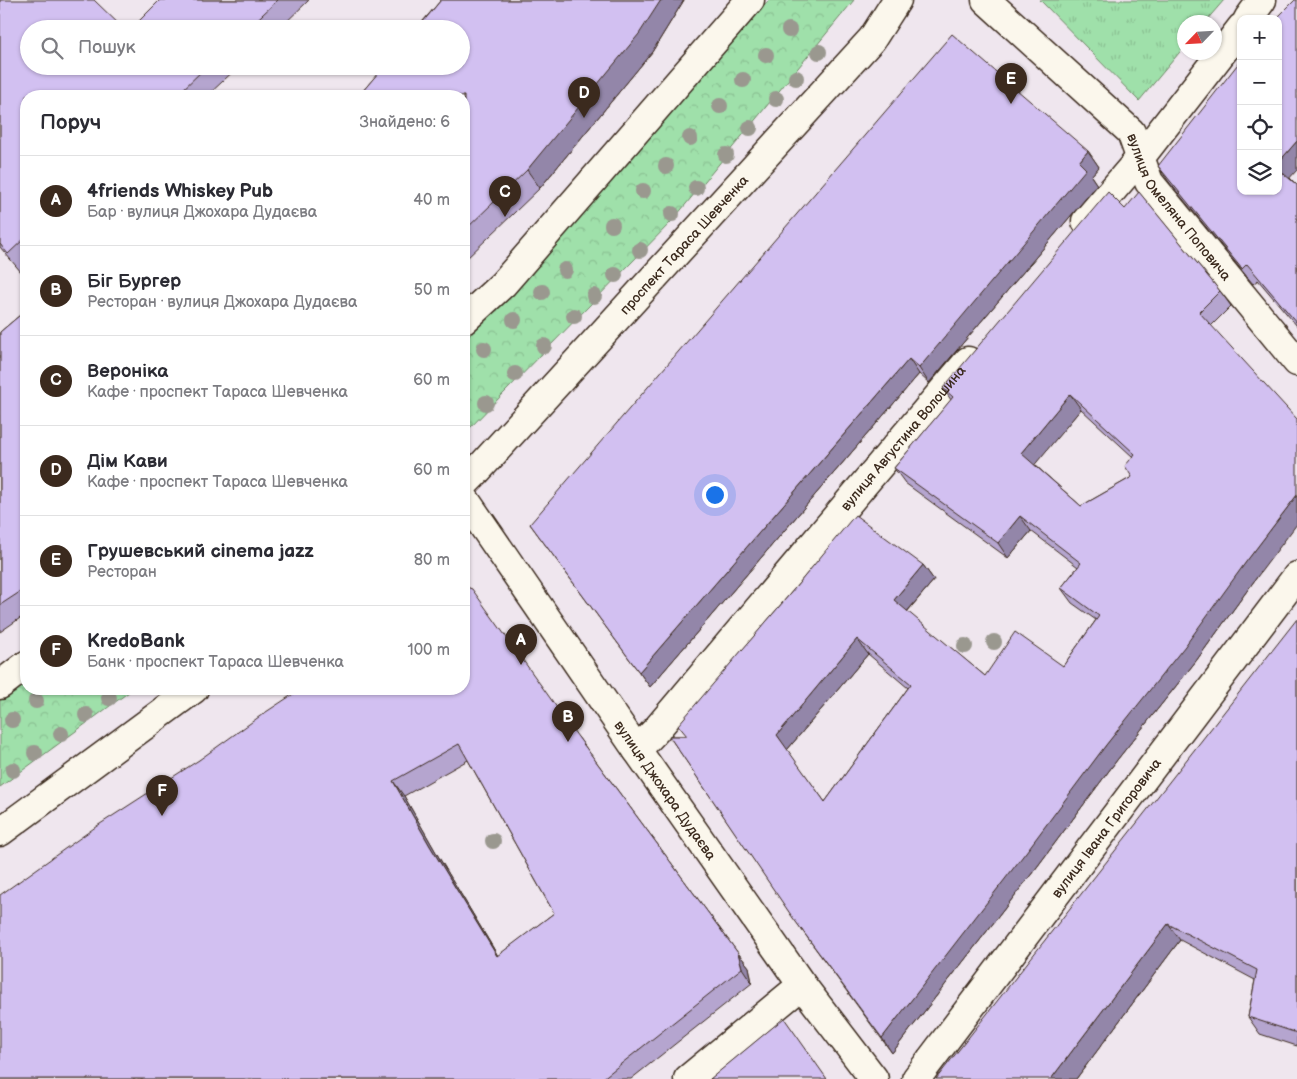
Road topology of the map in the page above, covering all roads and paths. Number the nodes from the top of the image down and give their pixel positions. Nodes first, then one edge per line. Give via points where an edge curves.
1 (750, 0) edge
2 (897, 0) edge
3 (986, 0) edge
4 (1262, 0) edge
5 (1251, 15) edge
6 (1237, 33) edge
7 (1140, 158) junction
8 (1068, 243) edge
9 (470, 314) edge
10 (984, 342) edge
11 (1297, 362) edge
12 (470, 478) edge
13 (470, 507) edge
14 (1297, 576) edge
15 (20, 670) edge
16 (0, 685) edge
17 (186, 695) edge
18 (637, 750) junction
19 (0, 832) edge
20 (802, 985) junction
21 (688, 1079) edge
22 (874, 1079) edge
23 (916, 1079) edge

1 - 9 street via 503,284
2 - 12 street, проспект Тараса Шевченка via 872,39
3 - 7 street, вулиця Омеляна Поповича via 1131,132
4 - 5 street
6 - 7 street
7 - 8 street
7 - 11 street, вулиця Омеляна Поповича via 1149,182
10 - 18 street, вулиця Августина Волошина
13 - 18 street, вулиця Джохара Дудаєва
14 - 23 street, вулиця Івана Григоровича
15 - 16 street
17 - 19 street
18 - 20 street, вулиця Джохара Дудаєва
20 - 21 street
20 - 22 street, вулиця Джохара Дудаєва

